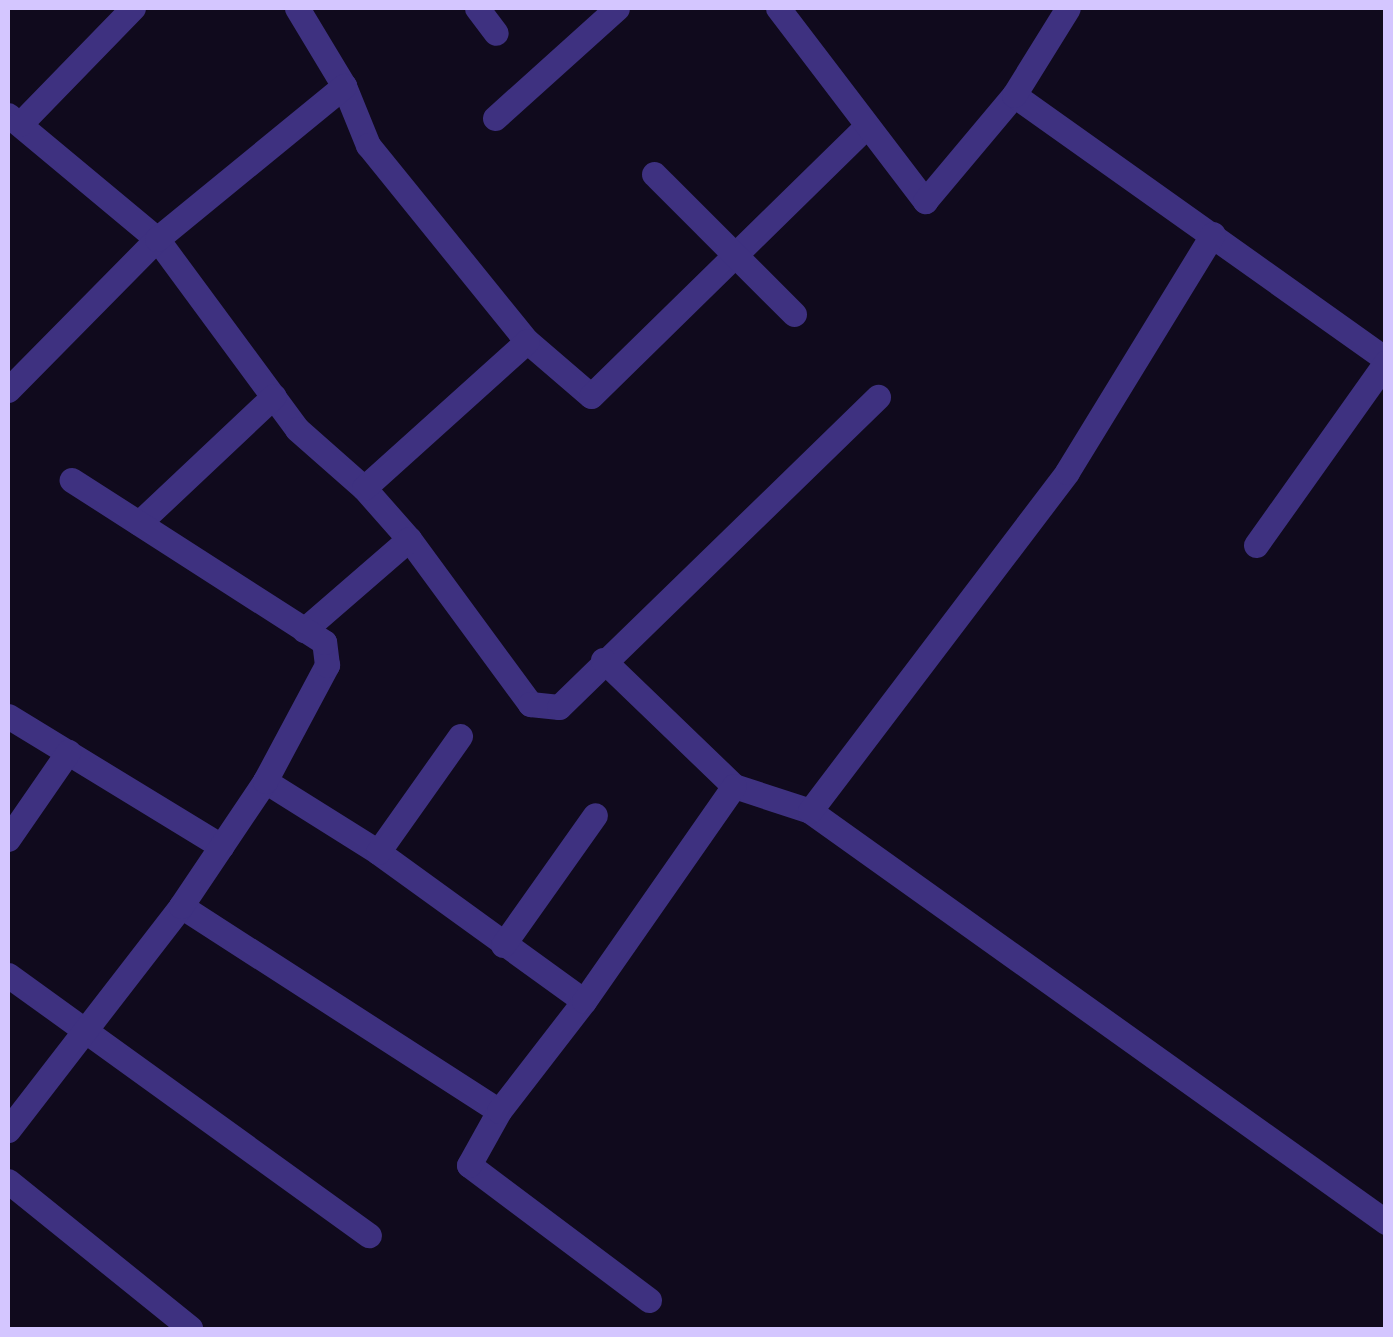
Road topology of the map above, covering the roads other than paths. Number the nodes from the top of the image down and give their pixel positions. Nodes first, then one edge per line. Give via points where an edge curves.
1 (133, 8) edge
2 (297, 8) edge
3 (477, 8) edge
4 (616, 8) edge
5 (778, 8) edge
6 (1068, 8) edge
7 (496, 33) dead end
8 (344, 86) junction
9 (1014, 95) junction
10 (495, 118) dead end
11 (14, 119) edge
12 (867, 126) junction
13 (654, 174) dead end
14 (1213, 234) junction
15 (156, 240) junction
16 (736, 254) junction
17 (794, 314) dead end
18 (527, 342) junction
19 (1386, 360) edge
20 (8, 390) edge
21 (274, 396) junction
22 (878, 397) dead end
23 (72, 480) dead end
24 (364, 488) junction
25 (139, 523) junction
26 (409, 539) junction
27 (1256, 545) dead end
28 (304, 630) junction
29 (603, 660) junction
30 (8, 716) edge
31 (460, 736) dead end
32 (68, 752) junction
33 (265, 781) junction
34 (734, 786) junction
35 (810, 811) junction
36 (594, 815) dead end
37 (8, 839) edge
38 (221, 846) junction
39 (378, 852) junction
40 (181, 906) junction
41 (503, 944) junction
42 (8, 974) edge
43 (584, 1002) junction
44 (88, 1030) junction
45 (498, 1111) junction
46 (8, 1130) edge
47 (8, 1181) edge
48 (1386, 1222) edge
49 (369, 1235) dead end
50 (650, 1300) dead end
51 (190, 1328) edge

1 - 11 street
2 - 8 street
3 - 7 street
4 - 10 street
5 - 12 street
6 - 9 street
8 - 15 street
8 - 18 street via 368,144
9 - 12 street via 925,201
9 - 14 street
11 - 15 street
12 - 16 street
13 - 16 street
14 - 19 street
14 - 35 street via 1068,472
15 - 20 street
15 - 21 street
16 - 17 street
16 - 18 street via 591,396
18 - 24 street
19 - 27 street
21 - 24 street via 297,429
21 - 25 street
22 - 29 street
23 - 25 street
24 - 26 street
25 - 28 street
26 - 28 street
26 - 29 street via 530,704 558,707
28 - 33 street via 324,642 327,665
29 - 34 street
30 - 32 street
31 - 39 street
32 - 37 street
32 - 38 street
33 - 38 street
33 - 39 street
34 - 35 street
34 - 43 street
35 - 48 street
36 - 41 street
38 - 40 street
39 - 41 street
40 - 44 street
40 - 45 street
41 - 43 street
42 - 44 street
43 - 45 street
44 - 46 street
44 - 49 street
45 - 50 street via 468,1164
47 - 51 street

